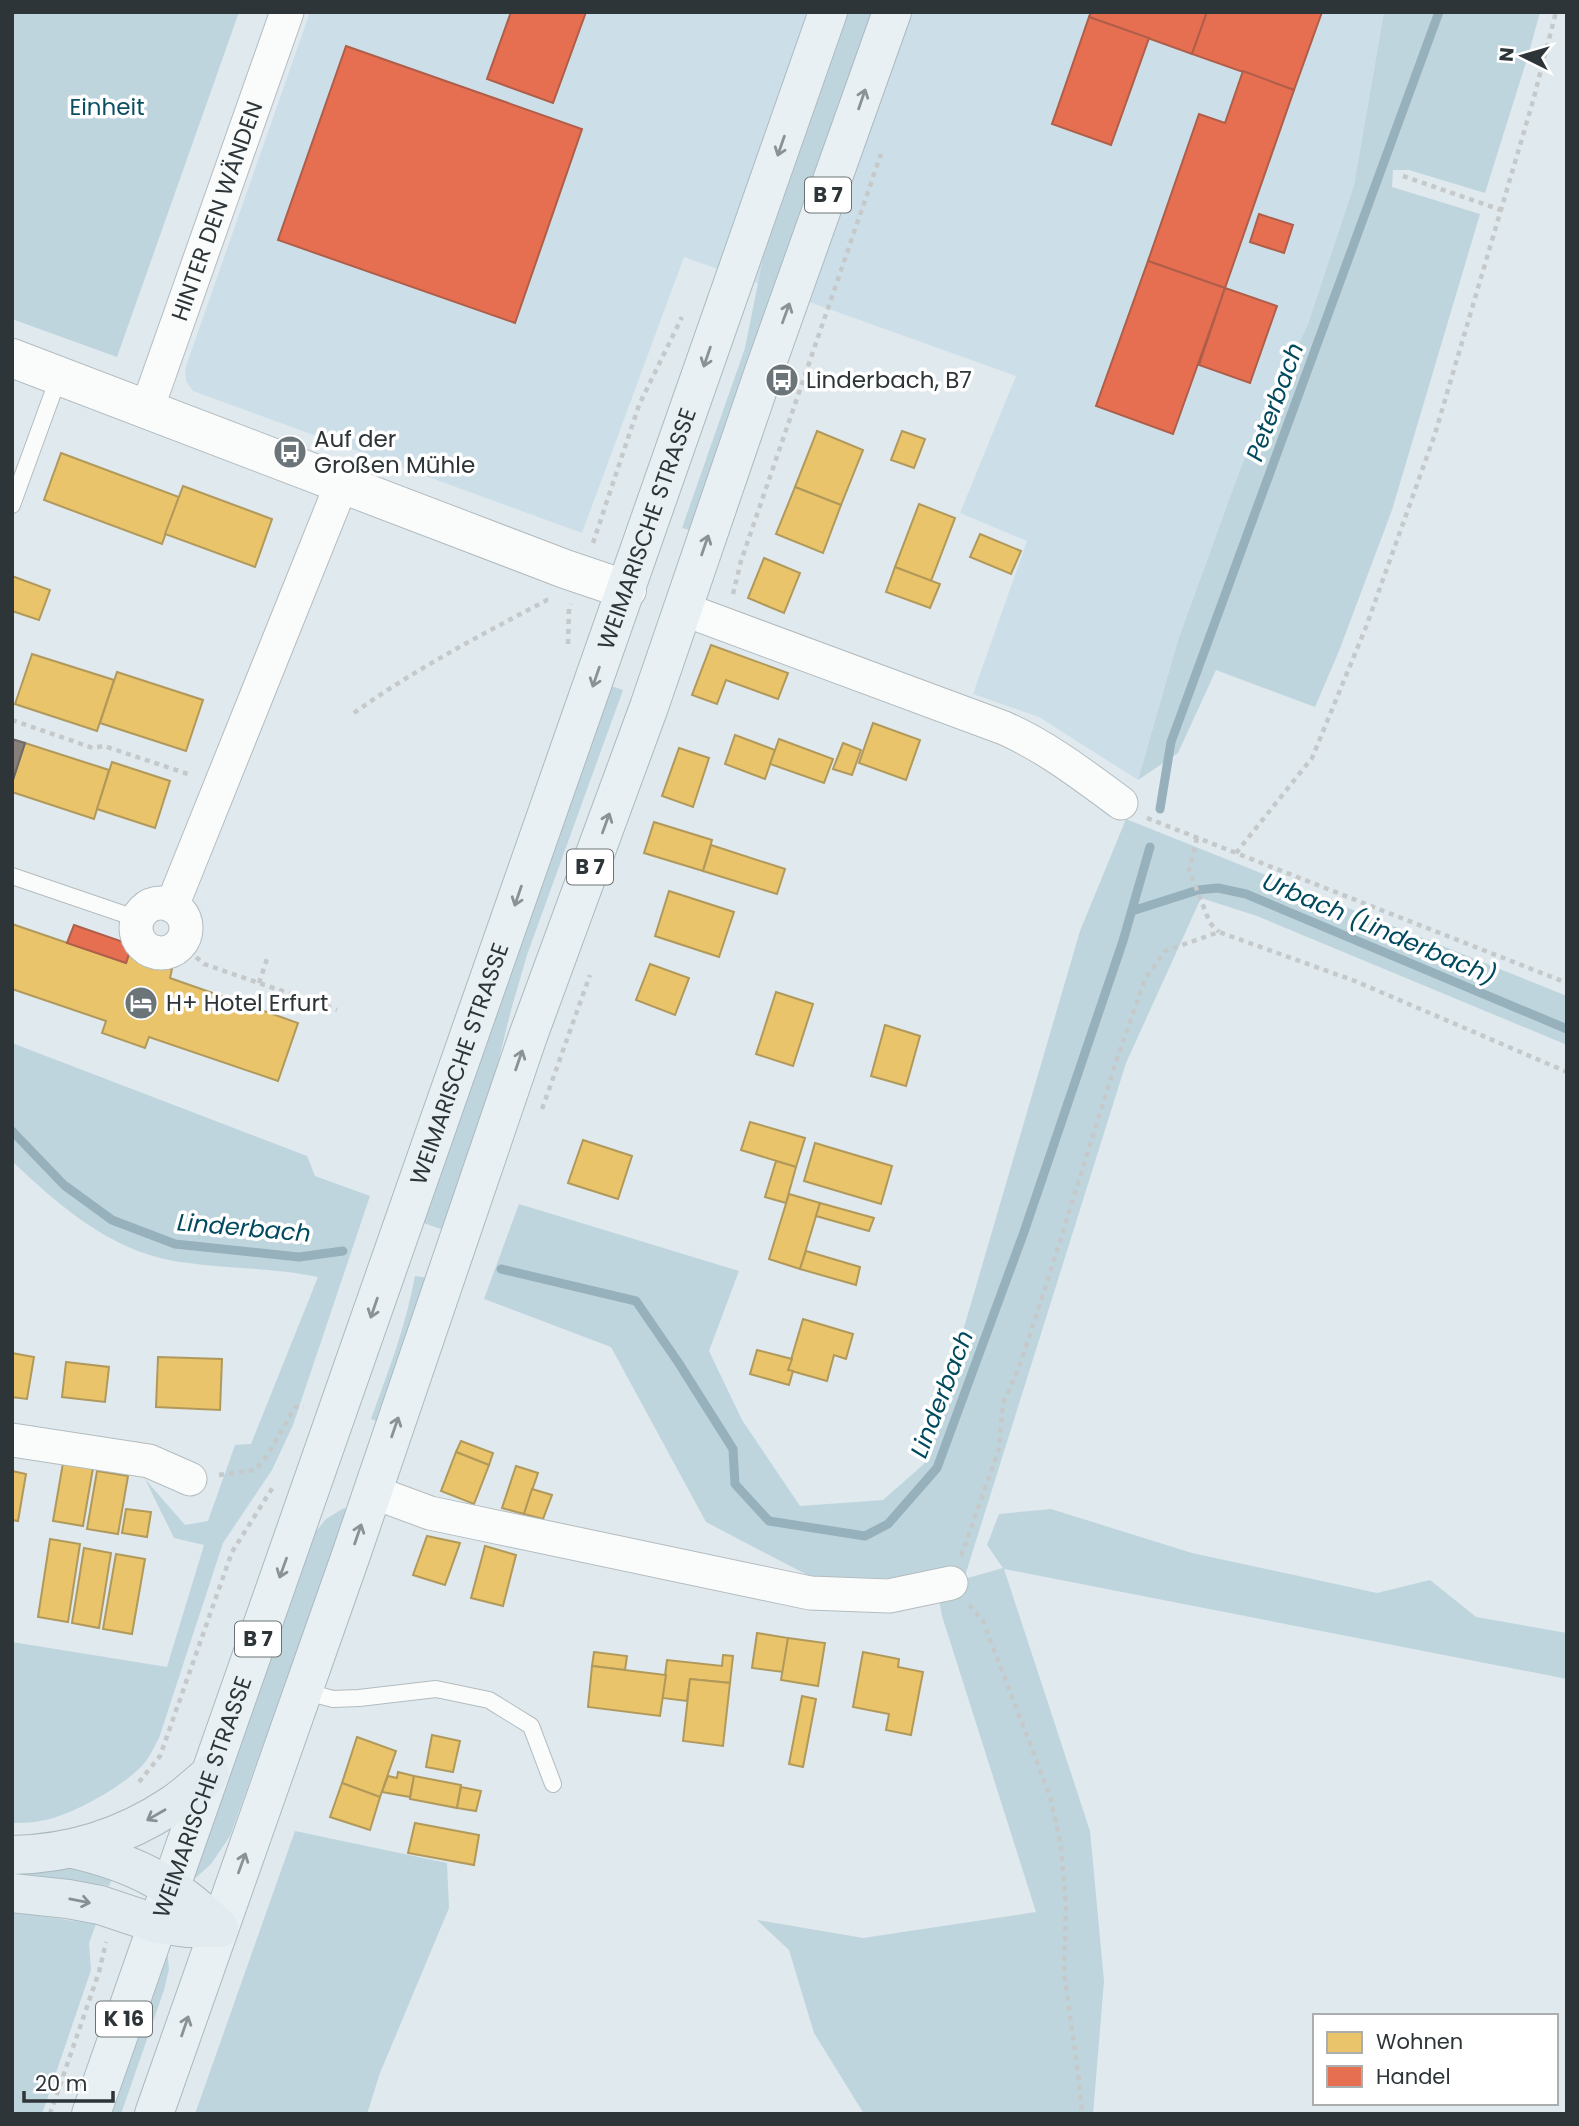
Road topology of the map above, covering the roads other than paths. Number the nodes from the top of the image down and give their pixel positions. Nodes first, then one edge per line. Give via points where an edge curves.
1 (287, 12) edge
2 (828, 12) edge
3 (892, 12) edge
4 (12, 358) edge
5 (59, 376) junction
6 (147, 409) junction
7 (342, 482) junction
8 (12, 505) edge
9 (627, 590) junction
10 (683, 609) junction
11 (1121, 803) road end
12 (12, 876) edge
13 (172, 905) junction
14 (138, 919) junction
15 (12, 1440) edge
16 (316, 1471) junction
17 (190, 1479) road end
18 (373, 1492) junction
19 (951, 1583) road end
20 (303, 1690) junction
21 (210, 1774) junction
22 (553, 1784) dead end
23 (73, 1849) junction
24 (12, 1854) edge
25 (170, 1886) junction
26 (12, 1893) edge
27 (157, 1924) junction
28 (219, 1928) junction
29 (91, 2114) edge
30 (154, 2114) edge

1 - 6 street, HINTER DEN WÄNDEN
2 -> 9 main road, WEIMARISCHE STRASSE / B 7
10 -> 3 main road, B 7
4 - 5 street
5 - 6 street
5 - 8 lane
6 - 7 street
7 - 9 street
7 - 13 street
9 - 10 main road
9 -> 16 main road, WEIMARISCHE STRASSE / B 7
10 - 11 street via 1025,737
18 -> 10 main road, B 7 via 519,1061
12 - 14 lane
13 - 14 street via 149,906
13 - 14 street via 186,923 185,936 162,953 144,947 138,939
15 - 17 street via 149,1461
16 - 18 main road
16 -> 21 main road, WEIMARISCHE STRASSE / B 7
18 - 19 street via 430,1513 810,1593 889,1596
20 -> 18 main road, B 7
20 - 22 lane via 333,1699 436,1689 489,1699 531,1726
28 -> 20 main road, B 7
21 -> 23 highway via 148,1819
21 - 25 main road, WEIMARISCHE STRASSE / K 16
23 - 24 highway
23 - 25 highway via 134,1867
25 - 27 main road, WEIMARISCHE STRASSE / K 16
25 - 28 highway
26 -> 27 highway via 100,1905
27 - 28 highway
27 - 29 main road, WEIMARISCHE STRASSE / K 16
30 -> 28 main road, B 7

